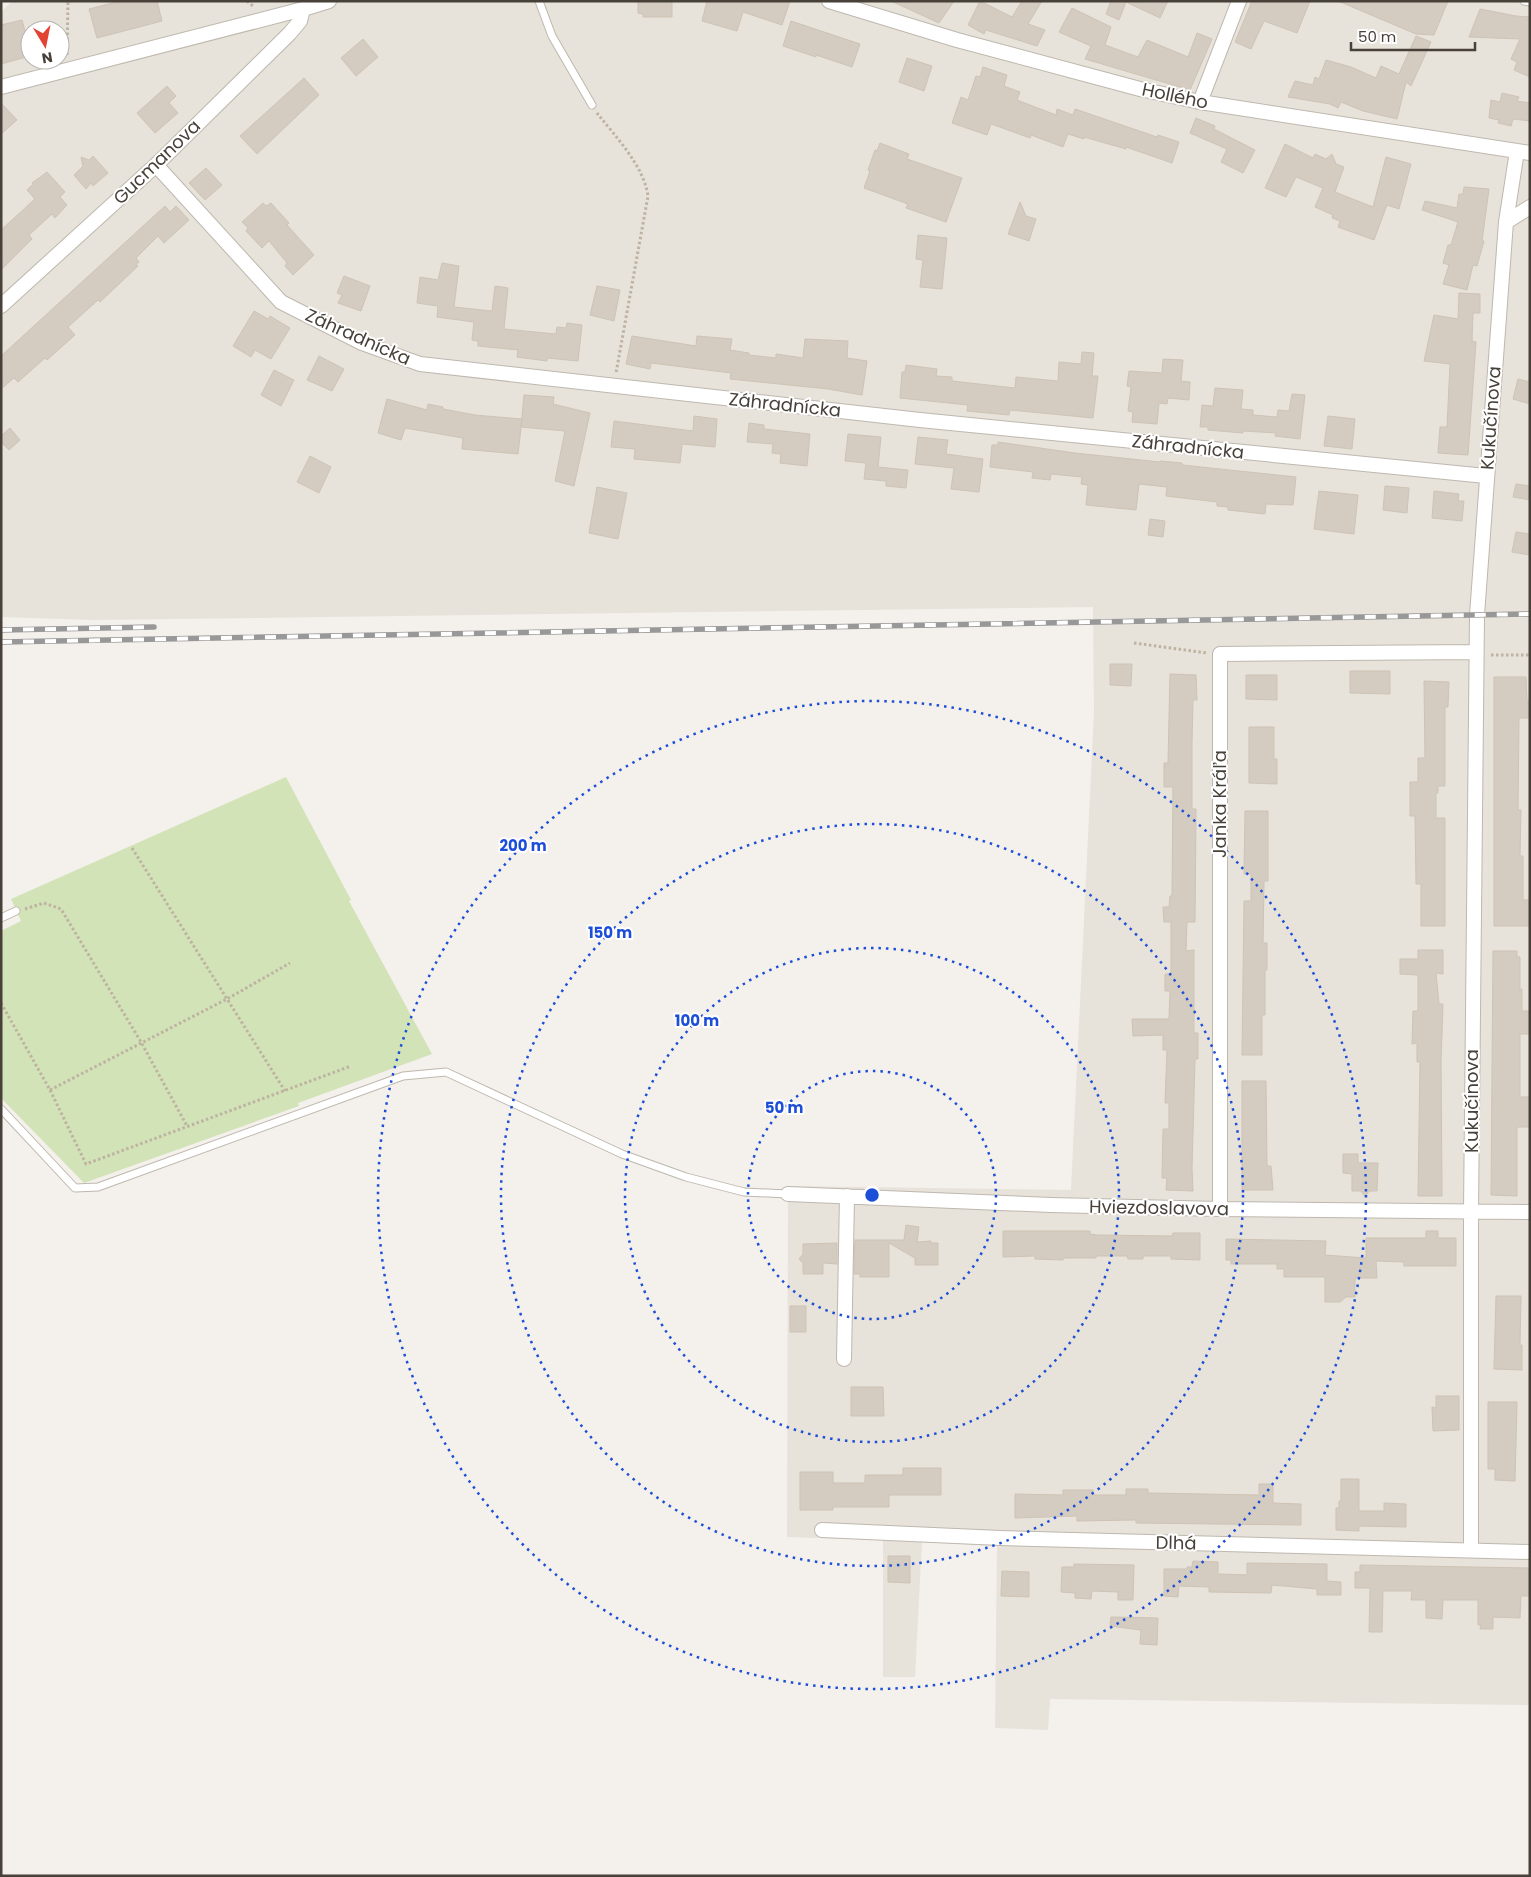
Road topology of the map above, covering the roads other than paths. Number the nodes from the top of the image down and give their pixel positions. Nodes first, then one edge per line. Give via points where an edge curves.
1 (328, 1) edge
2 (540, 1) edge
3 (829, 1) edge
4 (1239, 1) edge
5 (1524, 1) edge
6 (1530, 2) edge
7 (303, 9) junction
8 (1, 87) edge
9 (1200, 102) junction
10 (592, 105) road end
11 (1523, 152) edge
12 (156, 165) junction
13 (1530, 207) edge
14 (1506, 222) junction
15 (1, 306) edge
16 (1486, 476) junction
17 (1475, 652) junction
18 (16, 911) road end
19 (1, 918) edge
20 (1, 1109) edge
21 (788, 1194) joint
22 (847, 1196) junction
23 (1220, 1210) junction
24 (1471, 1211) junction
25 (1530, 1212) edge
26 (844, 1359) dead end
27 (822, 1530) dead end
28 (1471, 1550) junction
29 (1530, 1552) edge

1 - 7 street
2 - 10 lane via 552,36
3 - 9 street, Hollého via 965,42
4 - 9 street
5 - 6 lane
7 - 8 street
7 - 12 street, Gucmanova via 300,21 290,33
9 - 11 street, Hollého
11 - 14 street, Kukučínova
12 - 15 street, Gucmanova
12 - 16 street, Záhradnícka via 281,302 362,343 420,364 930,421
13 - 14 street
14 - 16 street, Kukučínova
16 - 17 street, Kukučínova
17 - 23 street, Janka Kráľa via 1220,654
17 - 24 street, Kukučínova
18 - 19 lane
20 - 21 lane via 75,1188 98,1187 402,1076 446,1072 622,1154 686,1177 744,1192
21 - 22 street, Hviezdoslavova
22 - 23 street, Hviezdoslavova
22 - 26 street
23 - 24 street, Hviezdoslavova
24 - 25 street, Hviezdoslavova
24 - 28 street, Kukučínova
27 - 28 street, Dlhá via 1000,1538
28 - 29 street, Dlhá

